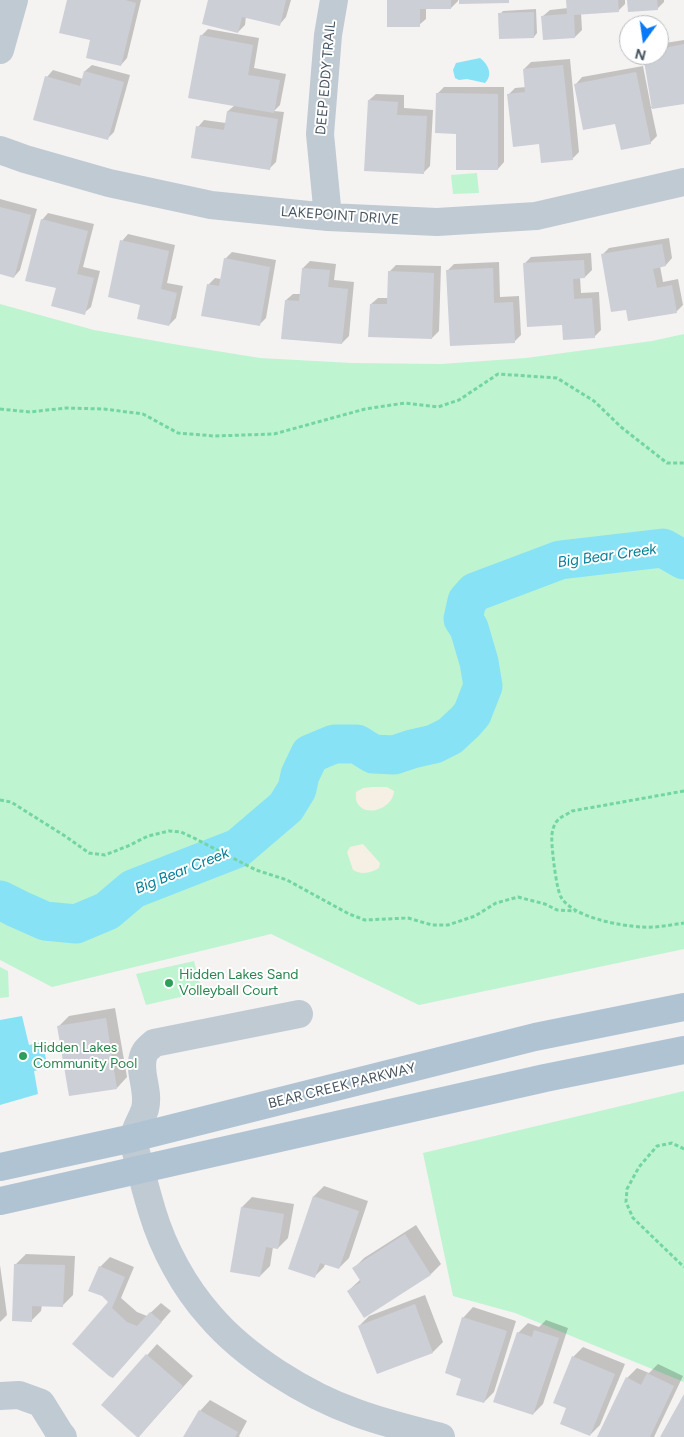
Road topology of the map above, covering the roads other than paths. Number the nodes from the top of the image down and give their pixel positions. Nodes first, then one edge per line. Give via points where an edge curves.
1 (14, 0) edge
2 (334, 0) edge
3 (0, 50) edge
4 (0, 150) edge
5 (684, 182) edge
6 (328, 217) junction
7 (684, 1007) edge
8 (299, 1014) dead end
9 (684, 1050) edge
10 (133, 1138) junction
11 (0, 1167) edge
12 (140, 1169) junction
13 (0, 1201) edge
14 (0, 1396) edge
15 (63, 1437) edge
16 (441, 1437) edge

1 - 3 street
2 - 6 street, DEEP EDDY TRAIL via 320,134
4 - 6 street, LAKEPOINT DRIVE via 109,183 212,205
5 - 6 street, LAKEPOINT DRIVE via 536,216 437,222
7 - 10 main road, BEAR CREEK PARKWAY via 535,1037
8 - 10 street via 154,1043 144,1052 141,1065 146,1090 145,1108
9 - 12 main road
10 - 11 main road, BEAR CREEK PARKWAY
10 - 12 street
12 - 13 main road
12 - 16 street via 156,1222 185,1281 210,1316 235,1341 282,1376 330,1402
14 - 15 street via 19,1395 41,1403

